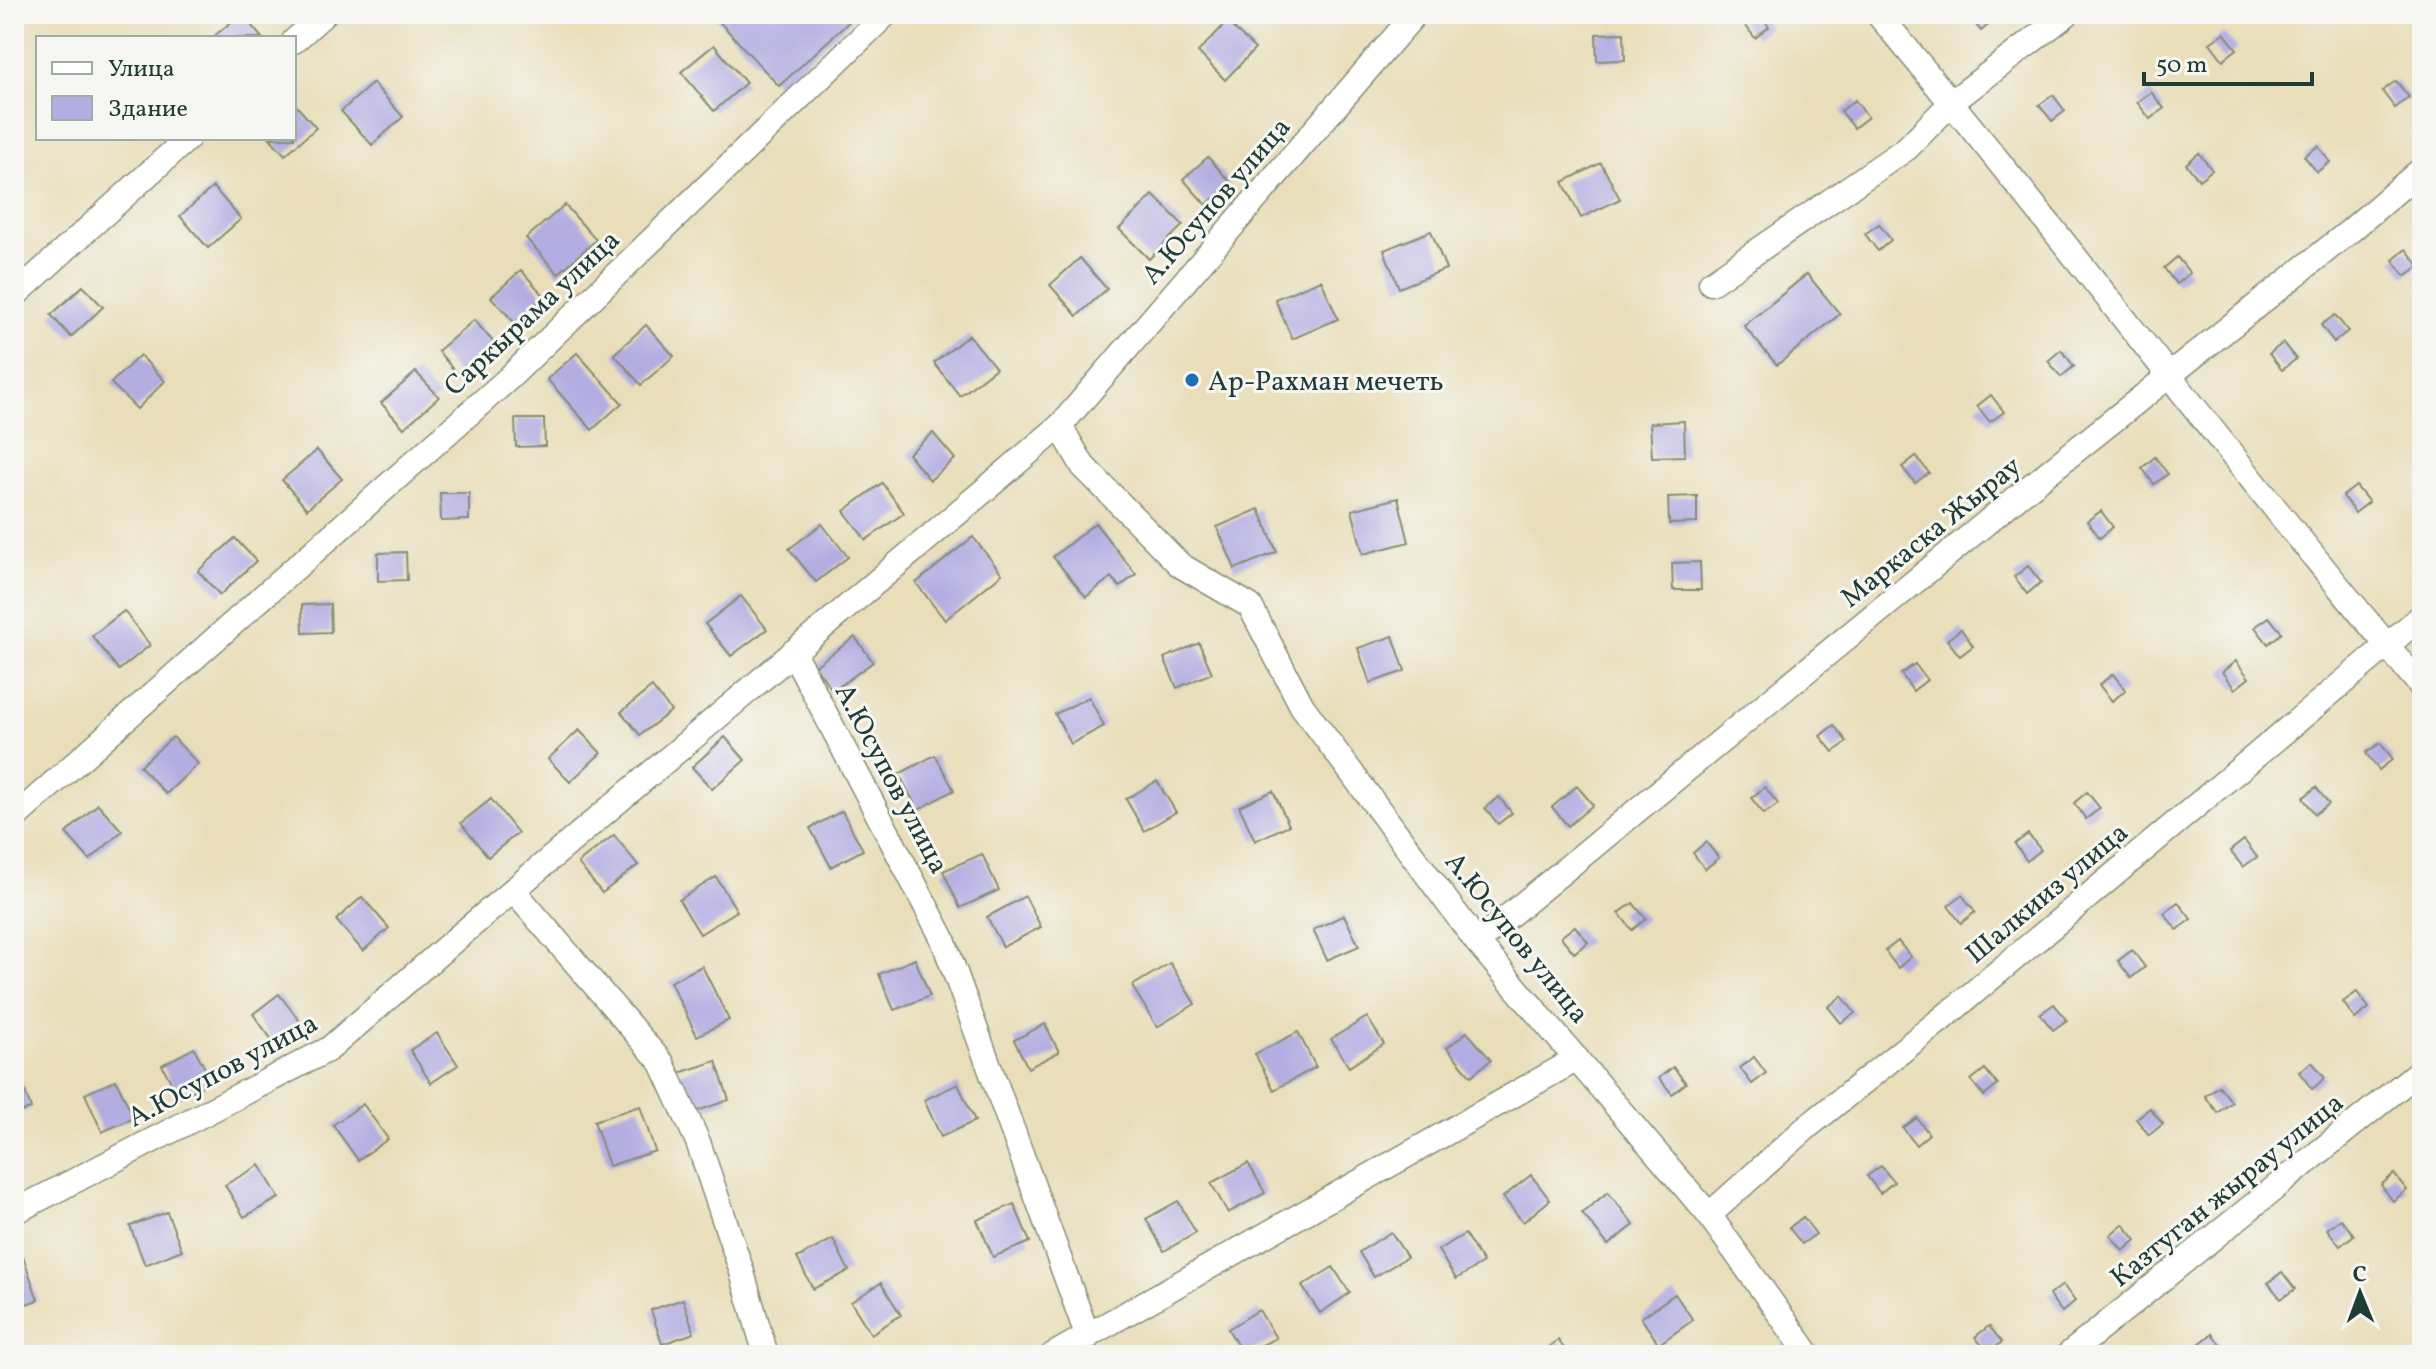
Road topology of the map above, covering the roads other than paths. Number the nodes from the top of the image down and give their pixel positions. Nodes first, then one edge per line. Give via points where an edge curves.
1 (324, 14) edge
2 (886, 14) edge
3 (1415, 14) edge
4 (1878, 14) edge
5 (2067, 14) edge
6 (296, 39) edge
7 (1952, 102) junction
8 (186, 140) edge
9 (2422, 169) edge
10 (1711, 283) dead end
11 (14, 296) edge
12 (2169, 377) junction
13 (1060, 426) junction
14 (2422, 616) edge
15 (2386, 645) junction
16 (793, 652) junction
17 (2422, 687) edge
18 (14, 818) edge
19 (513, 890) junction
20 (1477, 942) junction
21 (1577, 1059) junction
22 (2422, 1069) edge
23 (14, 1212) edge
24 (1709, 1215) junction
25 (1088, 1337) junction
26 (766, 1355) edge
27 (1053, 1355) edge
28 (1809, 1355) edge
29 (2068, 1355) edge

1 - 6 street
2 - 18 street, Саркырама улица via 509,378
3 - 13 street, А.Юсупов улица
4 - 7 street
5 - 7 street
7 - 10 street via 1907,148
7 - 12 street
8 - 11 street
9 - 12 street, Маркаска Жырау
12 - 15 street
12 - 20 street, Маркаска Жырау
13 - 16 street, А.Юсупов улица
13 - 20 street, А.Юсупов улица via 1083,466 1180,565 1250,606 1302,706
14 - 15 street, Шалкииз улица
15 - 17 street
15 - 24 street, Шалкииз улица via 1806,1128
16 - 19 street, А.Юсупов улица
16 - 25 street, А.Юсупов улица via 942,937
19 - 23 street, А.Юсупов улица via 329,1049
19 - 26 street via 662,1063 698,1142
20 - 21 street, А.Юсупов улица
21 - 24 street
21 - 25 street, А.Юсупов улица
22 - 29 street, Казтуган жырау улица
24 - 28 street
25 - 27 street, А.Юсупов улица

